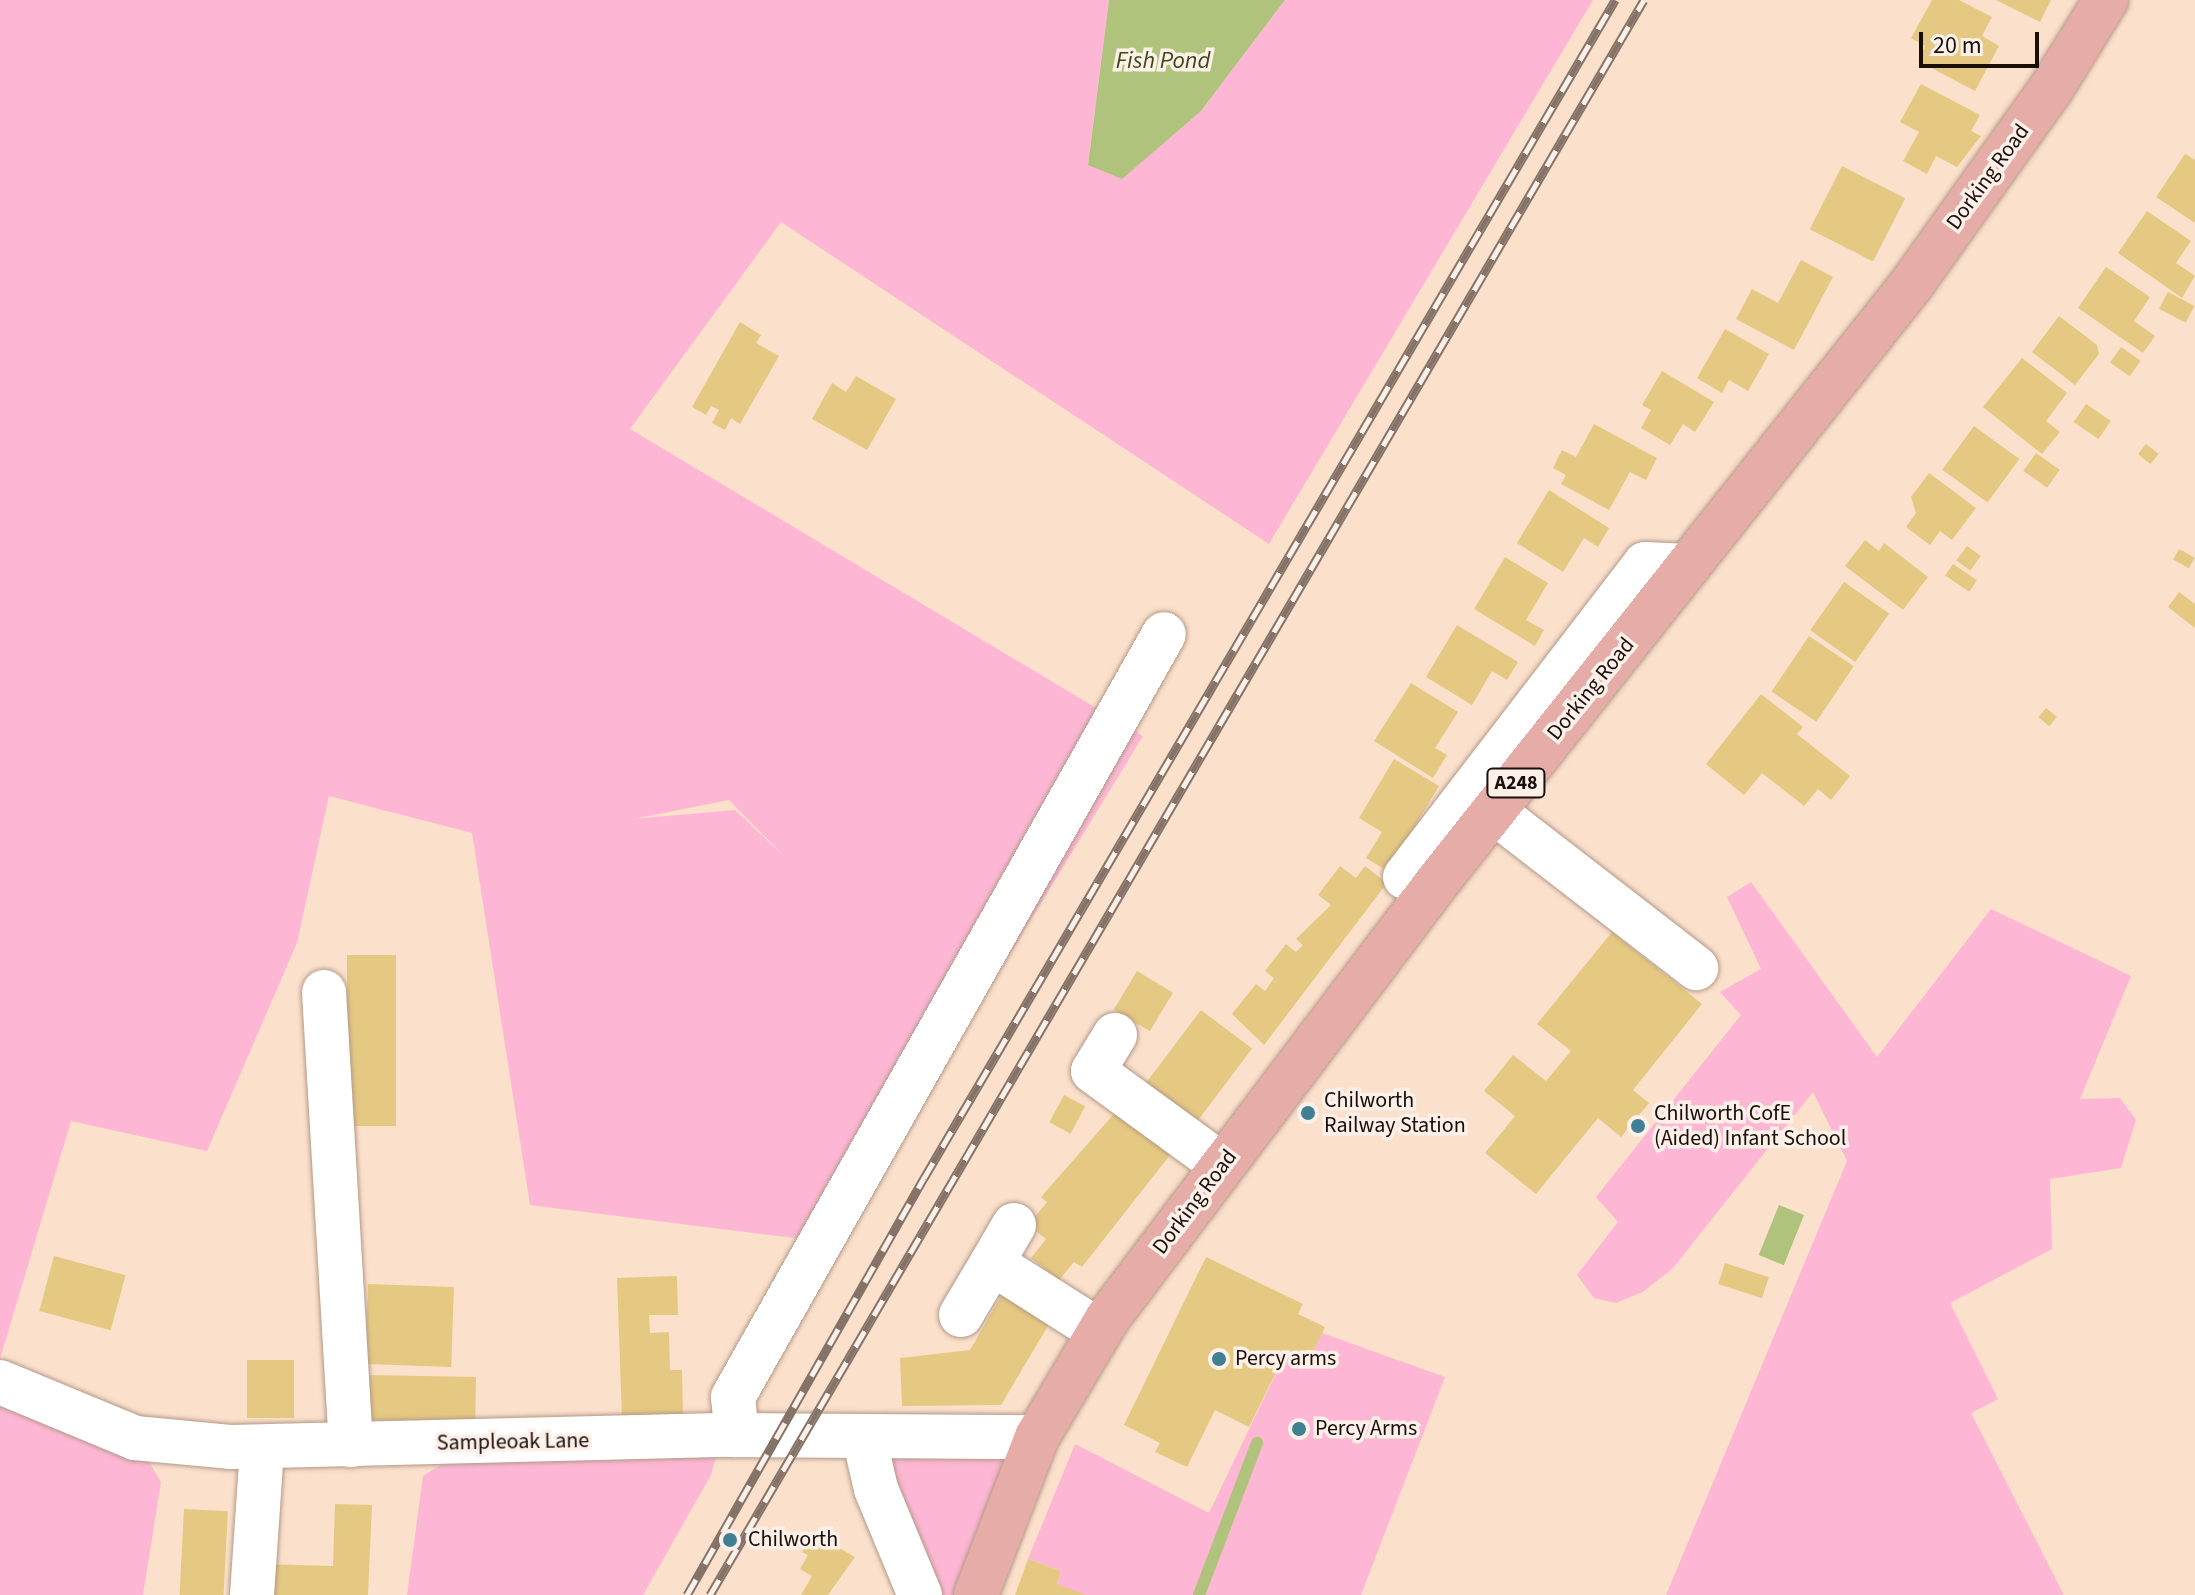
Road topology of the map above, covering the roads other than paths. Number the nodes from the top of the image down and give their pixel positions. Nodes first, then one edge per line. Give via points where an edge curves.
1 (2106, 0) edge
2 (1164, 634) dead end
3 (1526, 746) junction
4 (1493, 811) junction
5 (1405, 877) dead end
6 (1696, 968) dead end
7 (324, 992) dead end
8 (1097, 1066) dead end
9 (1222, 1165) junction
10 (1014, 1225) dead end
11 (992, 1263) junction
12 (961, 1315) dead end
13 (1099, 1331) junction
14 (0, 1382) edge
15 (737, 1435) junction
16 (864, 1437) junction
17 (1037, 1437) junction
18 (351, 1445) junction
19 (262, 1447) junction
20 (252, 1595) edge
21 (920, 1595) edge
22 (976, 1595) edge

1 - 3 main road, Dorking Road / A248 via 2051,89 1911,285 1688,566
2 - 15 street via 733,1397
3 - 4 main road, Dorking Road / A248
3 - 5 street
4 - 6 street
4 - 9 main road, Dorking Road / A248
7 - 18 street
8 - 9 street
9 - 13 main road, Dorking Road / A248
10 - 11 street
11 - 12 street
11 - 13 street
13 - 17 main road, Dorking Road / A248
14 - 19 street, Sampleoak Lane via 135,1438
15 - 16 street, Sampleoak Lane
15 - 18 street, Sampleoak Lane
16 - 17 street, Sampleoak Lane
16 - 21 street via 876,1489
17 - 22 main road, Dorking Road / A248
18 - 19 street, Sampleoak Lane
19 - 20 street

